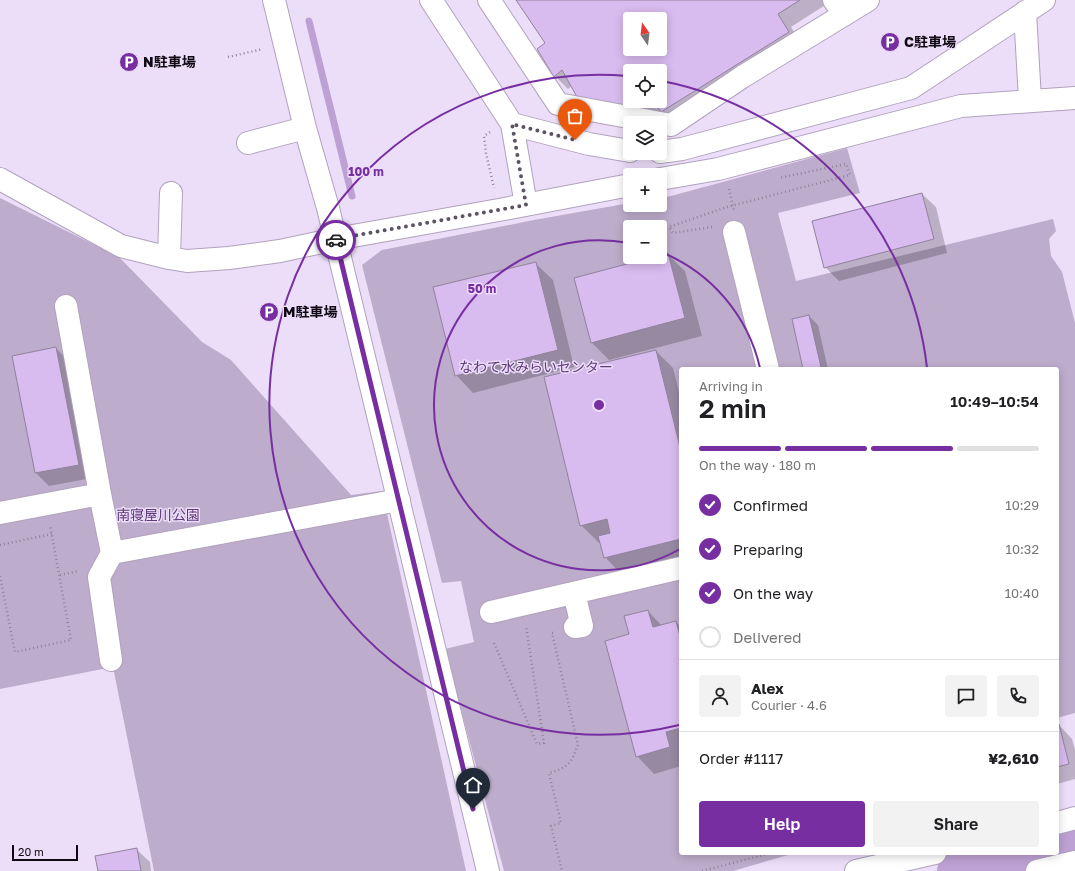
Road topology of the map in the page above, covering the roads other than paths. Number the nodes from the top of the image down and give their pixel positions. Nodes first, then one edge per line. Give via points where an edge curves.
1 (274, 0) edge
2 (432, 0) edge
3 (489, 0) edge
4 (868, 0) edge
5 (1044, 0) edge
6 (839, 8) edge
7 (1025, 12) junction
8 (1075, 98) edge
9 (1030, 100) junction
10 (510, 122) junction
11 (305, 128) junction
12 (248, 143) dead end
13 (623, 151) edge
14 (667, 151) edge
15 (667, 178) edge
16 (0, 180) edge
17 (623, 186) edge
18 (171, 193) dead end
19 (526, 205) junction
20 (734, 232) road end
21 (336, 239) junction
22 (169, 258) junction
23 (66, 306) dead end
24 (768, 367) edge
25 (90, 496) junction
26 (399, 500) junction
27 (0, 513) edge
28 (112, 553) junction
29 (679, 568) edge
30 (574, 593) junction
31 (491, 612) dead end
32 (575, 627) road end
33 (111, 660) dead end
34 (1075, 818) edge
35 (1059, 822) edge
36 (917, 855) edge
37 (891, 858) edge
38 (1075, 862) edge
39 (488, 871) edge
40 (856, 871) edge
41 (1037, 871) edge

1 - 11 street
2 - 10 street
3 - 6 street via 558,104 672,125
4 - 6 street
5 - 7 street
7 - 9 street
7 - 14 street via 911,88
8 - 9 street
9 - 15 street via 961,106 718,169
10 - 13 street
10 - 19 street
11 - 12 street
11 - 21 street
16 - 22 street via 121,246
17 - 19 street
18 - 22 street
19 - 21 street
20 - 24 street
21 - 22 street via 280,251 229,258 187,261
21 - 26 street
23 - 25 street
25 - 27 street
25 - 28 street
26 - 28 street
26 - 39 street
28 - 33 street via 99,577
29 - 30 street
30 - 31 street
30 - 32 street via 582,626
34 - 35 street
36 - 37 street
37 - 40 street
38 - 41 street

